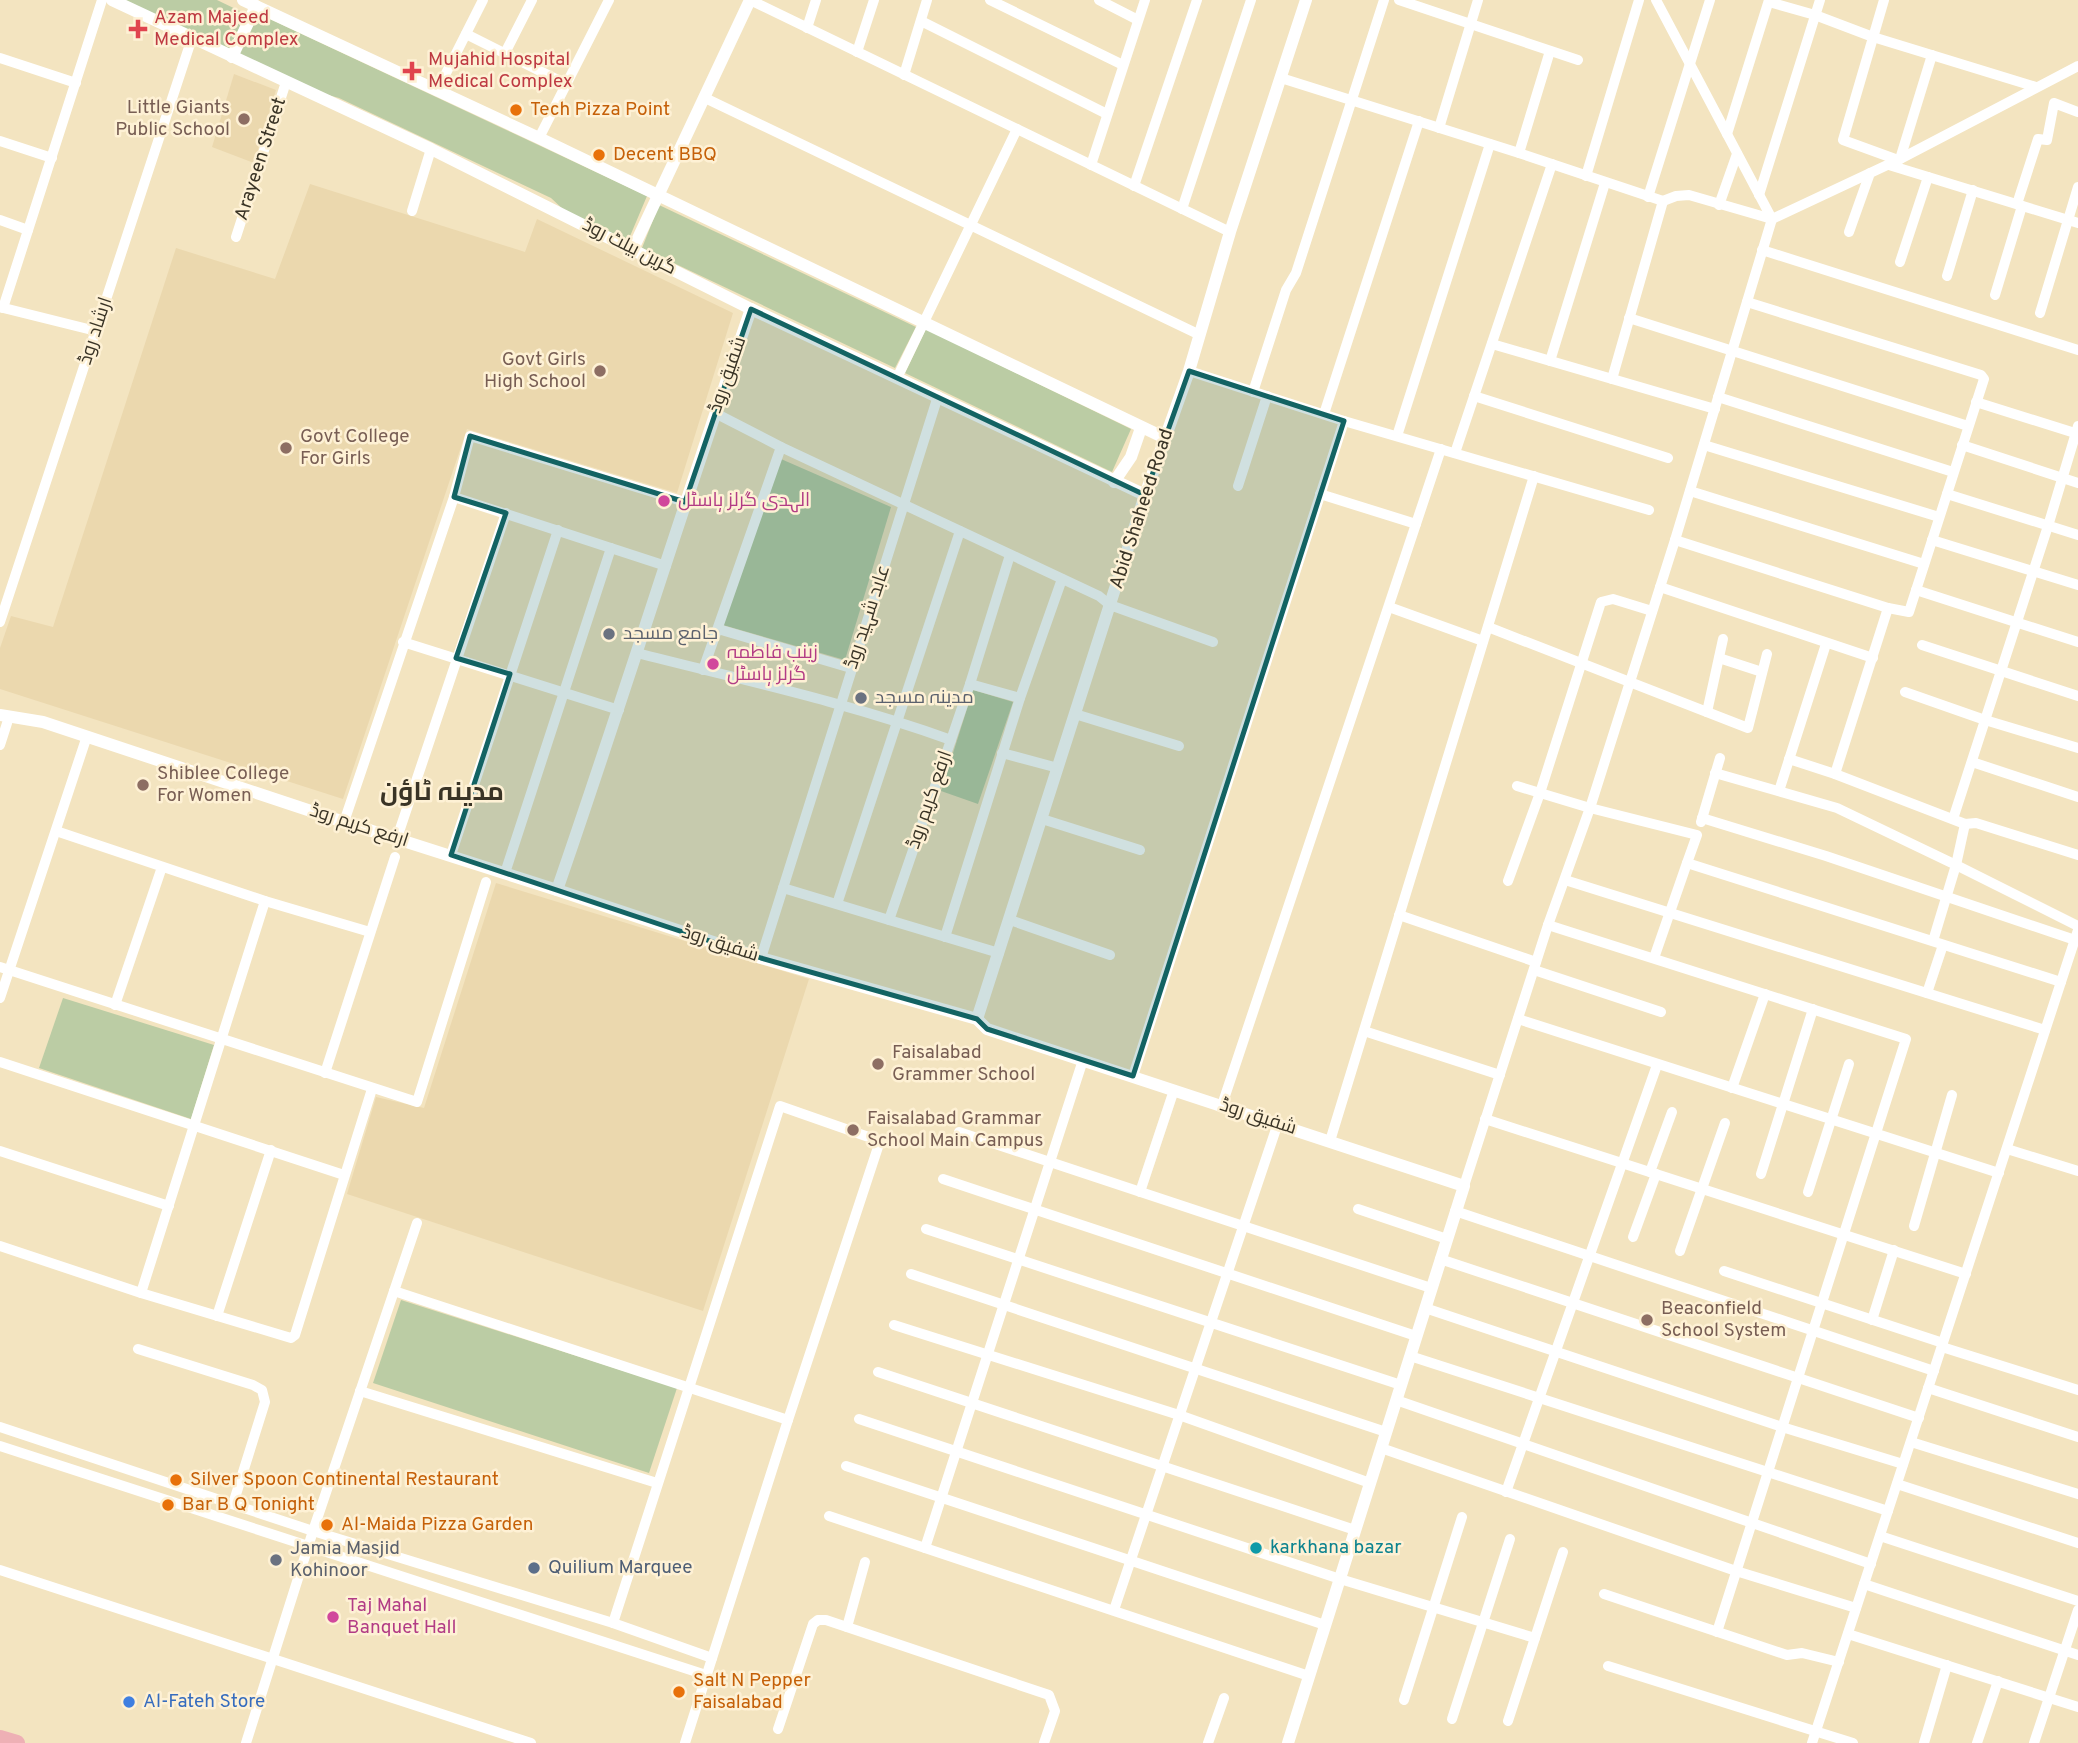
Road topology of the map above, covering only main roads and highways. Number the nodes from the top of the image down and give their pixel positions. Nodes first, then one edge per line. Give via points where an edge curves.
1 (0, 1738) edge
2 (16, 1743) edge

1 - 2 main road

